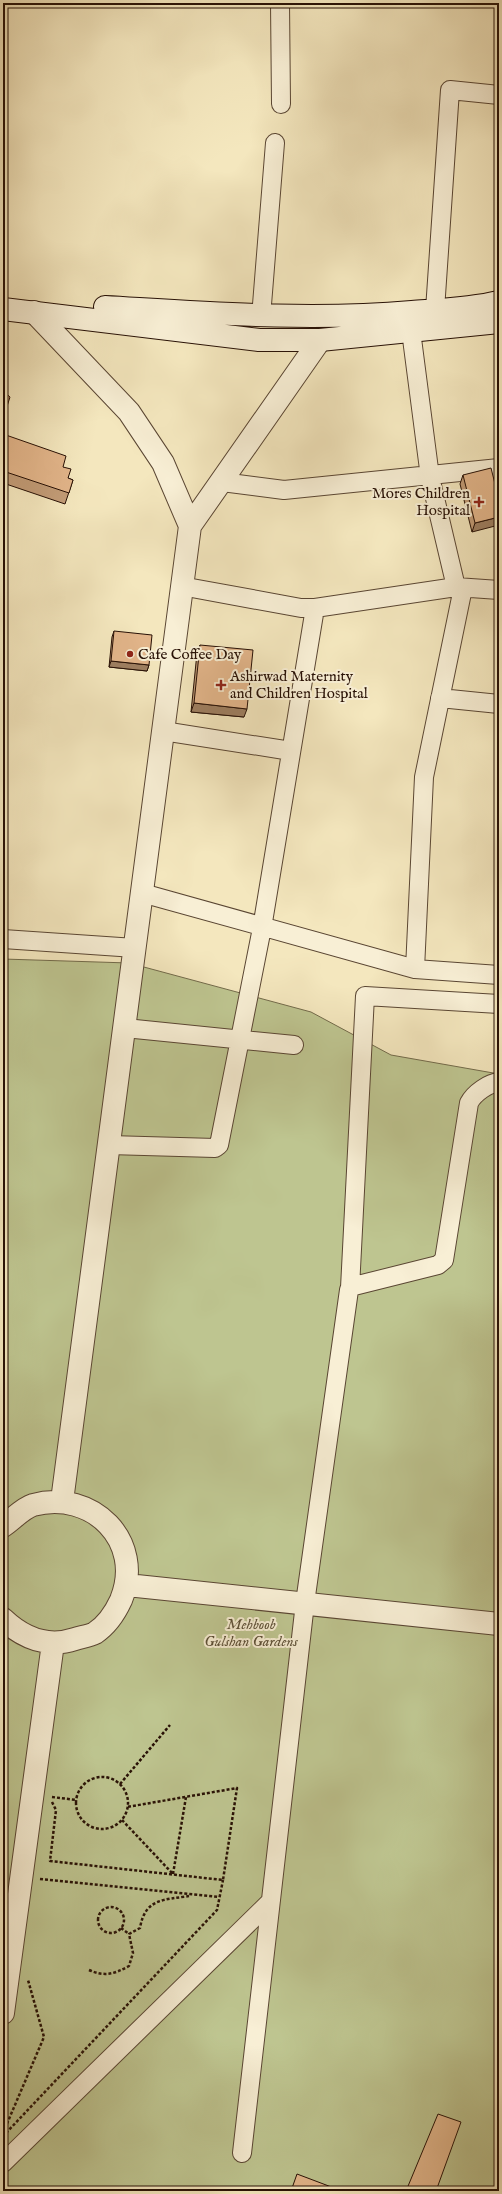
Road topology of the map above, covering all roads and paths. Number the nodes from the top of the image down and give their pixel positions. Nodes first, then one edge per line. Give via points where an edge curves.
1 (280, 3) edge
2 (499, 95) edge
3 (281, 104) dead end
4 (275, 143) dead end
5 (3, 294) edge
6 (499, 302) edge
7 (3, 309) edge
8 (435, 310) junction
9 (34, 312) junction
10 (261, 317) junction
11 (499, 322) edge
12 (411, 331) junction
13 (320, 340) junction
14 (499, 468) edge
15 (430, 477) junction
16 (222, 482) junction
17 (190, 526) junction
18 (181, 586) junction
19 (459, 588) junction
20 (499, 590) edge
21 (315, 608) junction
22 (440, 698) junction
23 (499, 704) edge
24 (163, 731) junction
25 (291, 750) junction
26 (142, 893) junction
27 (262, 928) junction
28 (3, 939) edge
29 (136, 948) junction
30 (415, 970) junction
31 (499, 975) edge
32 (499, 1004) edge
33 (125, 1028) junction
34 (240, 1041) junction
35 (294, 1045) dead end
36 (499, 1082) edge
37 (109, 1145) junction
38 (350, 1288) junction
39 (62, 1501) junction
40 (3, 1526) edge
41 (127, 1584) junction
42 (305, 1604) junction
43 (3, 1619) edge
44 (499, 1624) edge
45 (53, 1643) junction
46 (170, 1725) dead end
47 (120, 1784) junction
48 (48, 1793) dead end
49 (50, 1797) junction
50 (186, 1797) junction
51 (76, 1800) junction
52 (127, 1807) junction
53 (122, 1820) junction
54 (173, 1874) junction
55 (21, 1877) junction
56 (223, 1880) junction
57 (194, 1895) junction
58 (219, 1897) junction
59 (271, 1901) junction
60 (121, 1928) junction
61 (129, 1934) junction
62 (89, 1970) dead end
63 (27, 1976) dead end
64 (3, 2013) edge
65 (3, 2135) edge
66 (242, 2153) dead end
67 (3, 2163) edge

1 - 3 street
2 - 8 street via 450,90
4 - 10 street
5 - 10 street via 87,306
6 - 8 street
7 - 9 street
8 - 10 street via 367,316
9 - 13 street via 259,340
9 - 17 street via 129,412 163,463
11 - 12 street
12 - 13 street
12 - 15 street
13 - 16 street
14 - 15 street
15 - 16 street via 284,490
15 - 19 street
16 - 17 street
17 - 18 street
18 - 21 street via 301,608
18 - 24 street
19 - 20 street
19 - 21 street
19 - 22 street
21 - 25 street
22 - 23 street
22 - 30 street via 424,777
24 - 25 street
24 - 26 street
25 - 27 street
26 - 27 street
26 - 29 street
27 - 30 street
27 - 34 street
28 - 29 street
29 - 33 street
30 - 31 street
32 - 38 street via 366,996
33 - 34 street
33 - 37 street
34 - 35 street
34 - 37 street via 217,1148
36 - 38 street via 474,1096 469,1103 446,1256 442,1264
37 - 39 street
38 - 42 street
39 - 40 street via 32,1506
39 - 41 street via 91,1509 113,1528 126,1553
41 - 42 street
41 - 45 street via 114,1615 94,1633 62,1644
42 - 44 street
42 - 59 street
43 - 45 street via 13,1628 35,1640
45 - 55 street
46 - 47 path
47 - 51 path via 108,1778 91,1779 78,1791
47 - 52 path via 127,1796
48 - 49 path
49 - 51 path
49 - 54 path via 56,1810 50,1861
50 - 52 path
50 - 54 path
50 - 56 path via 237,1788
51 - 53 path via 79,1816 91,1827 108,1829
52 - 53 path
53 - 54 path
54 - 56 path
55 - 57 path
55 - 64 street
56 - 58 path
57 - 58 path
57 - 61 path via 154,1902 142,1915 140,1928
58 - 65 path via 217,1910
59 - 66 street
59 - 67 street
60 - 60 path via 114,1933 102,1930 97,1922 98,1914 105,1908 117,1908 124,1920
60 - 61 path
61 - 62 path via 133,1953 129,1966 115,1974
63 - 65 path via 44,2037

